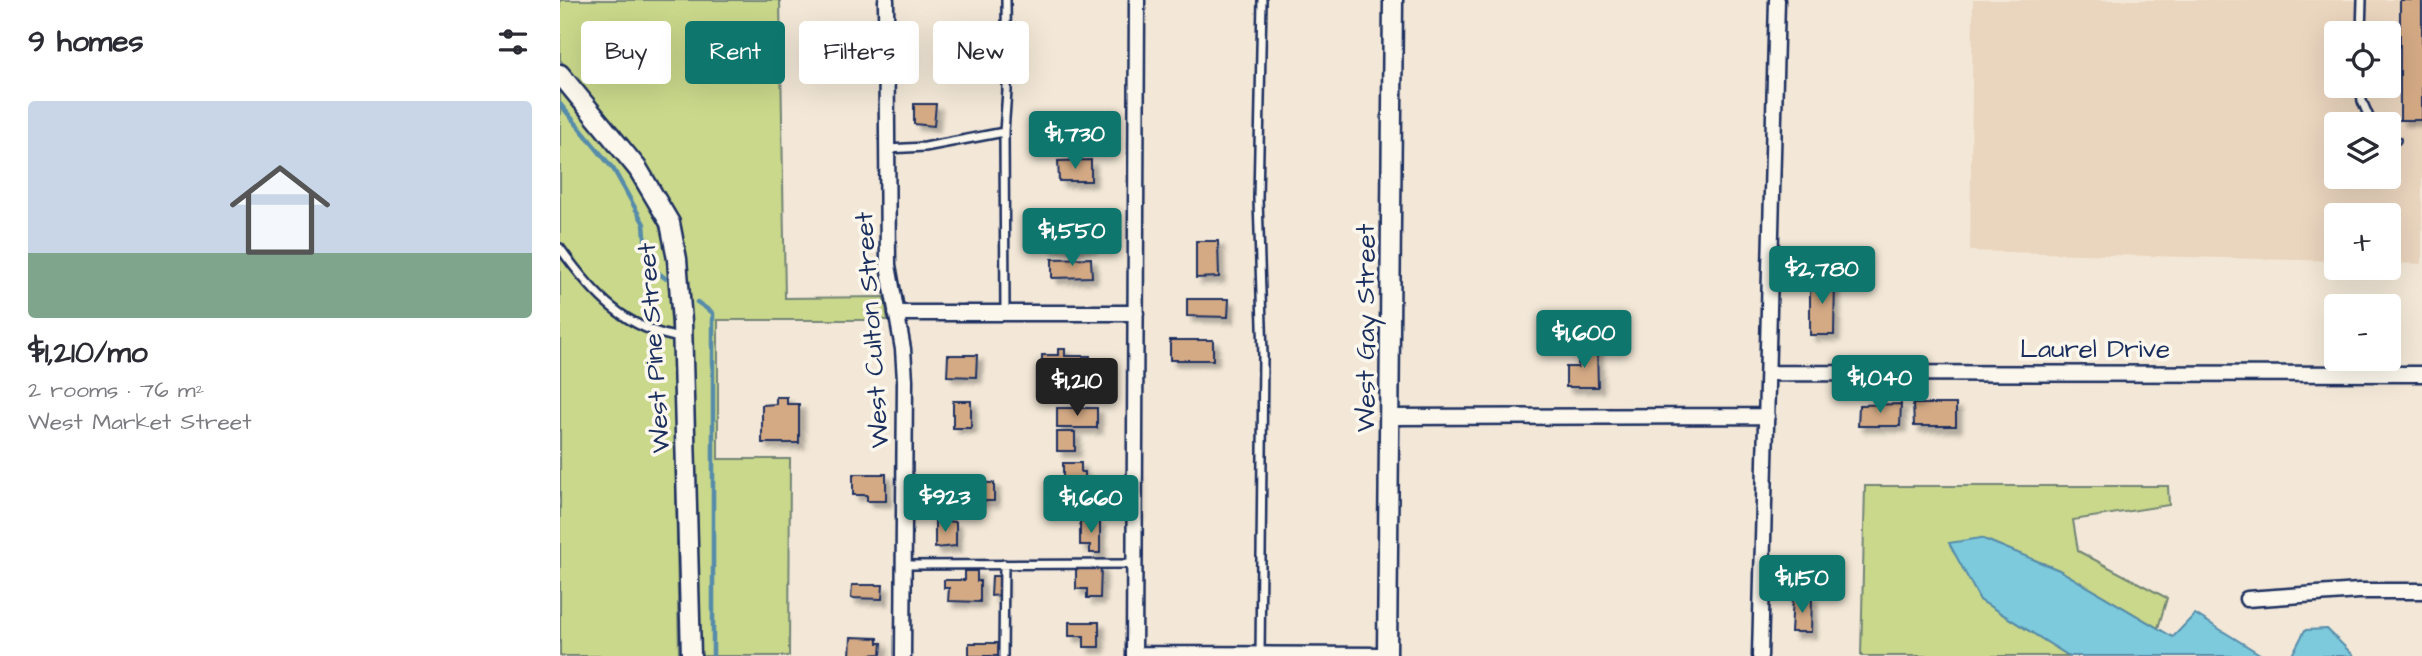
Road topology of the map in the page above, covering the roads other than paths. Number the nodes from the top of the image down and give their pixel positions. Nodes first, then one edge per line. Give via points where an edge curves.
1 (886, 0) edge
2 (1006, 0) edge
3 (1137, 0) edge
4 (1262, 0) edge
5 (1393, 0) edge
6 (1777, 0) edge
7 (2362, 0) edge
8 (2361, 21) edge
9 (560, 74) edge
10 (1004, 132) junction
11 (887, 149) junction
12 (560, 248) edge
13 (896, 313) junction
14 (1005, 313) junction
15 (1136, 313) junction
16 (683, 338) junction
17 (1768, 373) junction
18 (2422, 374) edge
19 (1767, 416) junction
20 (1391, 417) junction
21 (1004, 564) junction
22 (1134, 564) junction
23 (905, 565) junction
24 (2422, 591) edge
25 (2247, 599) dead end
26 (1134, 655) edge
27 (1260, 655) edge
28 (691, 656) edge
29 (903, 656) edge
30 (1003, 656) edge
31 (1387, 656) edge
32 (1760, 656) edge

1 - 11 street, West Culton Street
2 - 10 lane
3 - 15 street
4 - 27 lane
5 - 20 street, West Gay Street
6 - 17 street
7 - 8 lane
9 - 16 street, West Pine Street via 638,169 670,223
10 - 11 lane
10 - 14 lane
11 - 13 street, West Culton Street via 888,265
12 - 16 lane via 608,305 638,326
13 - 14 street
13 - 23 street, West Culton Street via 905,380
14 - 15 street
15 - 22 street
16 - 28 street, West Pine Street
17 - 18 street, Laurel Drive
17 - 19 street
19 - 20 street
19 - 32 street
20 - 31 street, West Gay Street
21 - 22 lane
21 - 23 lane
21 - 30 lane
22 - 26 street
23 - 29 street, West Culton Street
24 - 25 street
26 - 27 street
27 - 31 street

